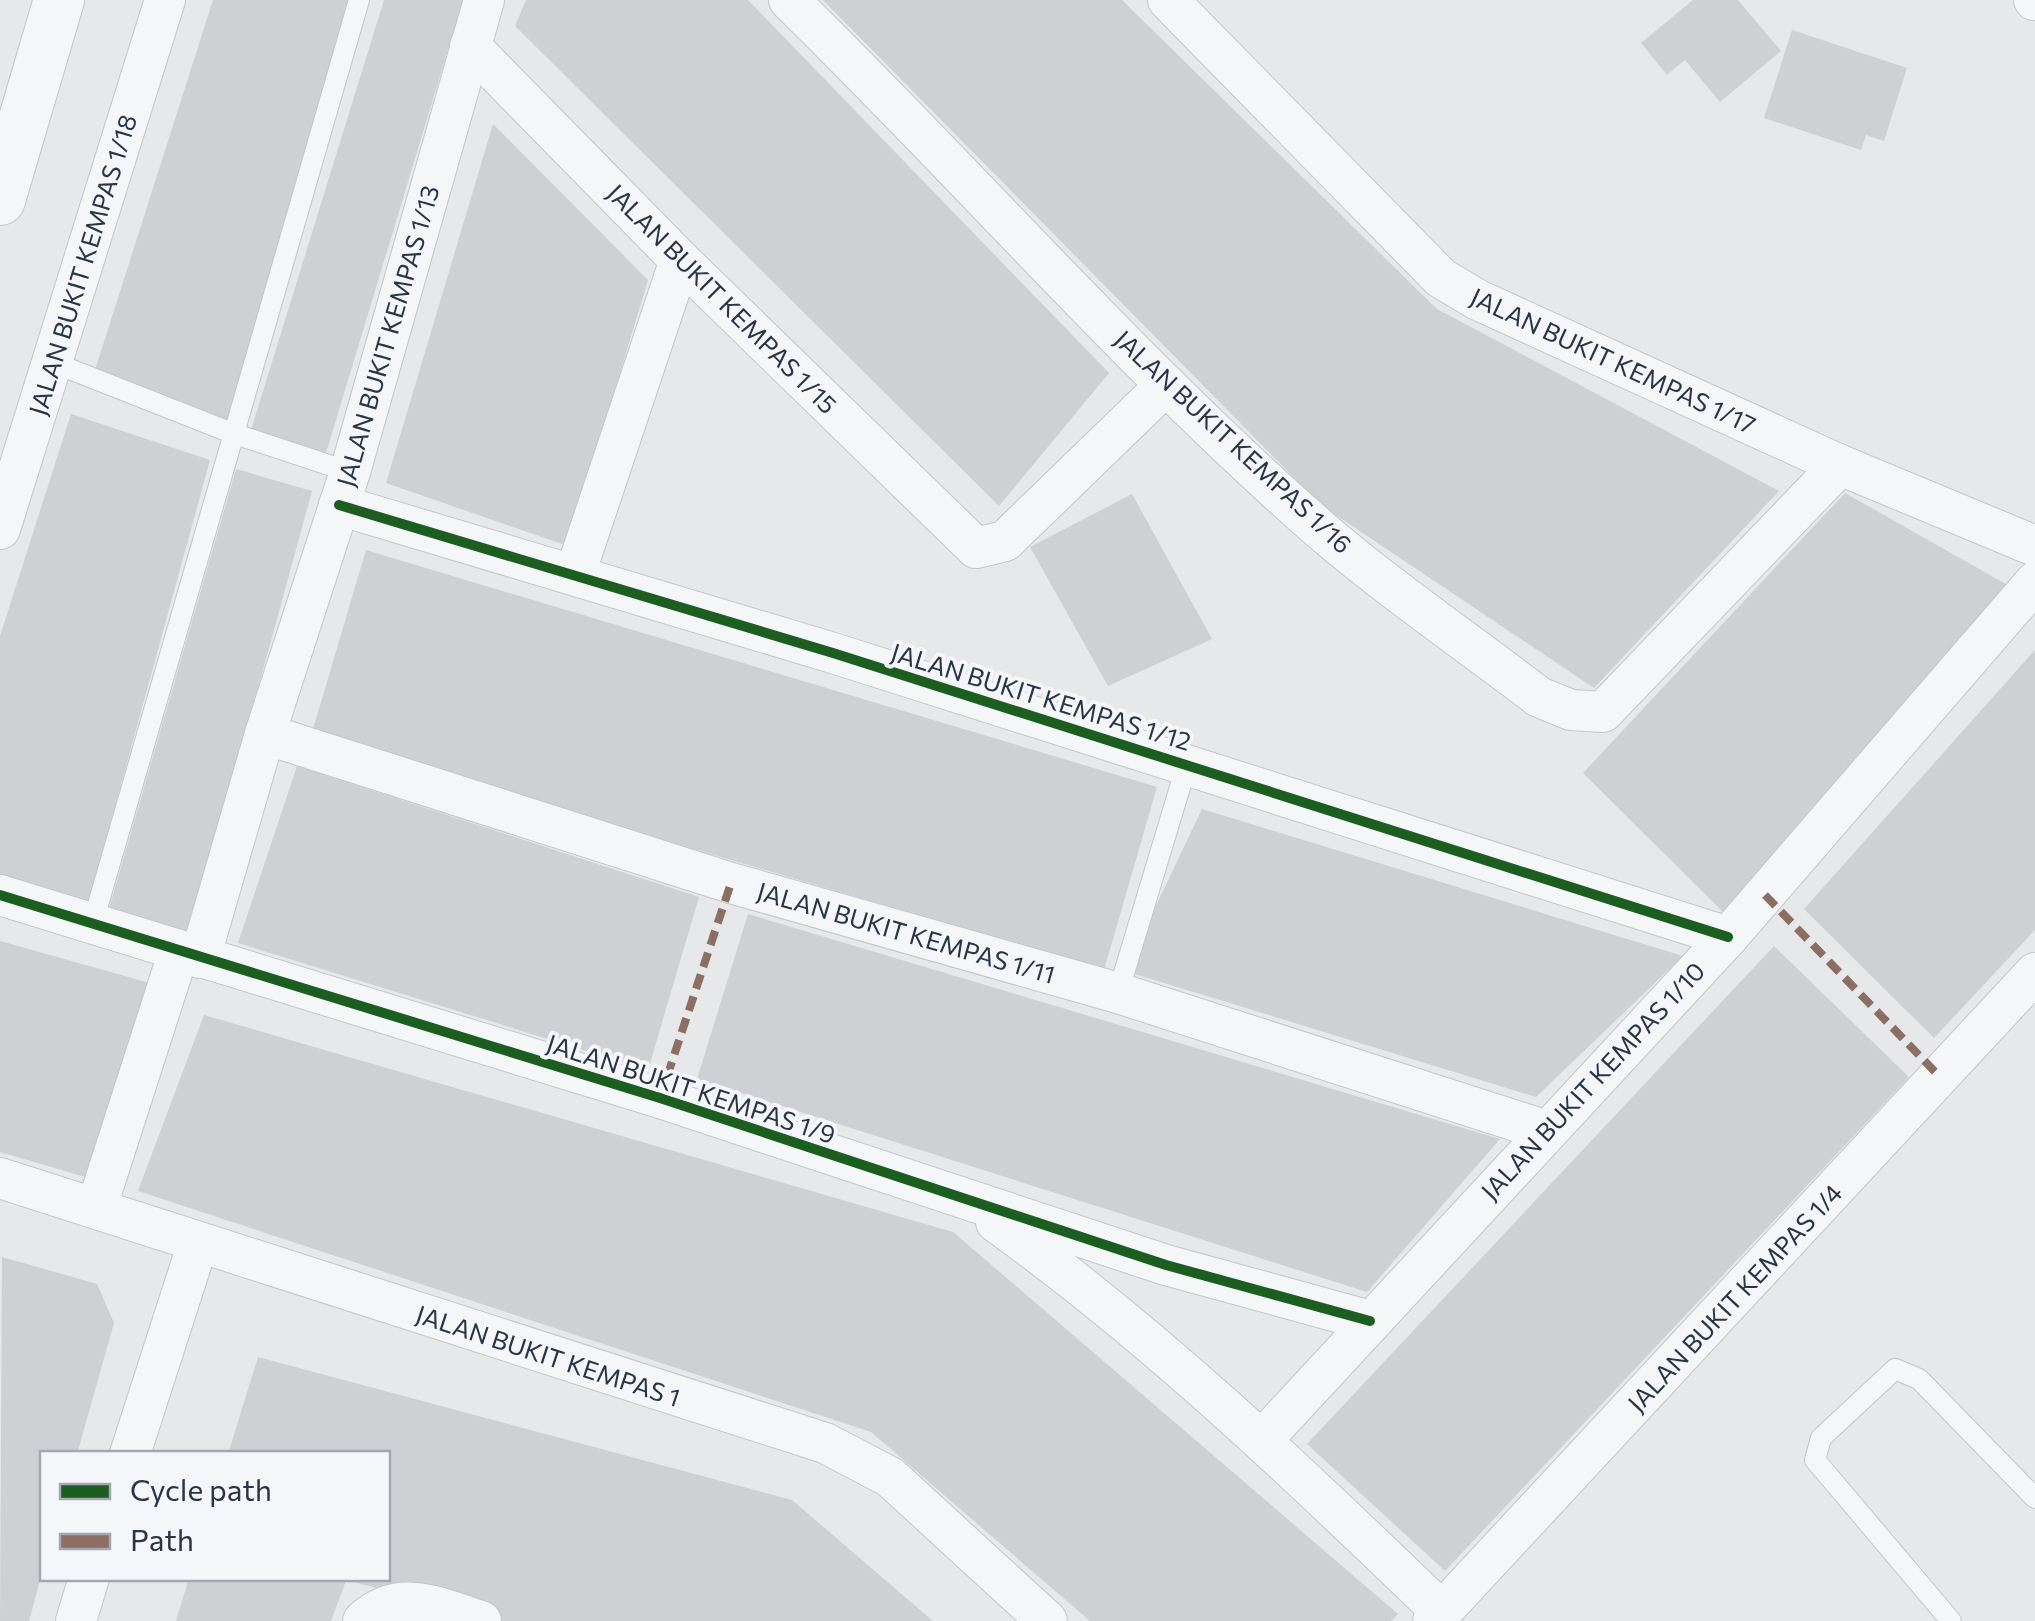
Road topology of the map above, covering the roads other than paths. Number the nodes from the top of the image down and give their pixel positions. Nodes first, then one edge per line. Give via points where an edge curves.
1 (59, 0) edge
2 (165, 0) edge
3 (359, 0) edge
4 (484, 0) edge
5 (789, 0) edge
6 (1168, 0) edge
7 (470, 46) junction
8 (0, 200) edge
9 (680, 260) junction
10 (52, 362) junction
11 (1166, 385) junction
12 (232, 433) junction
13 (1840, 465) junction
14 (344, 489) junction
15 (0, 530) edge
16 (2035, 546) edge
17 (575, 574) junction
18 (2035, 582) edge
19 (265, 734) junction
20 (1188, 764) junction
21 (0, 895) edge
22 (92, 922) junction
23 (1728, 937) junction
24 (190, 955) junction
25 (2035, 972) edge
26 (1118, 994) junction
27 (1547, 1131) junction
28 (2, 1186) edge
29 (964, 1199) junction
30 (97, 1206) junction
31 (198, 1243) junction
32 (1370, 1320) junction
33 (1263, 1440) junction
34 (131, 1451) edge
35 (2035, 1498) edge
36 (89, 1581) edge
37 (1437, 1616) edge
38 (76, 1621) edge
39 (363, 1621) edge
40 (481, 1621) edge
41 (1047, 1621) edge
42 (1951, 1621) edge

1 - 8 street
2 - 10 street, JALAN BUKIT KEMPAS 1/18
3 - 12 lane
4 - 7 street, JALAN BUKIT KEMPAS 1/13
5 - 11 street, JALAN BUKIT KEMPAS 1/16
6 - 13 street, JALAN BUKIT KEMPAS 1/17 via 1440,278
7 - 9 street, JALAN BUKIT KEMPAS 1/15
7 - 14 street, JALAN BUKIT KEMPAS 1/13
9 - 11 street, JALAN BUKIT KEMPAS 1/15 via 976,548 1006,541
9 - 17 street
10 - 12 lane
10 - 15 street, JALAN BUKIT KEMPAS 1/18
11 - 13 street, JALAN BUKIT KEMPAS 1/16 via 1324,532 1540,697 1571,710 1603,712
12 - 14 lane
12 - 22 lane
13 - 16 street, JALAN BUKIT KEMPAS 1/17
14 - 17 street, JALAN BUKIT KEMPAS 1/12
14 - 19 street, JALAN BUKIT KEMPAS 1/13
17 - 20 street, JALAN BUKIT KEMPAS 1/12
18 - 23 street, JALAN BUKIT KEMPAS 1/10
19 - 24 street, JALAN BUKIT KEMPAS 1/13
19 - 26 street, JALAN BUKIT KEMPAS 1/11 via 731,882
20 - 23 street, JALAN BUKIT KEMPAS 1/12
20 - 26 lane
21 - 22 street, JALAN BUKIT KEMPAS 1/9
22 - 24 street, JALAN BUKIT KEMPAS 1/9
23 - 27 street, JALAN BUKIT KEMPAS 1/10
24 - 29 street, JALAN BUKIT KEMPAS 1/9
24 - 30 street, JALAN BUKIT KEMPAS 1/13
25 - 37 street, JALAN BUKIT KEMPAS 1/4
26 - 27 street, JALAN BUKIT KEMPAS 1/11
27 - 32 street, JALAN BUKIT KEMPAS 1/10
28 - 30 street, JALAN BUKIT KEMPAS 1
29 - 32 street, JALAN BUKIT KEMPAS 1/9 via 1166,1266
29 - 33 street, JALAN BUKIT KEMPAS 1/9 via 1067,1273
30 - 31 street, JALAN BUKIT KEMPAS 1
31 - 34 street
31 - 41 street, JALAN BUKIT KEMPAS 1 via 824,1443 890,1478
32 - 33 street, JALAN BUKIT KEMPAS 1/10
33 - 37 street, JALAN BUKIT KEMPAS 1/9
35 - 42 lane via 1918,1379 1895,1368 1821,1438 1815,1460
36 - 38 street
39 - 40 street via 379,1606 414,1601

